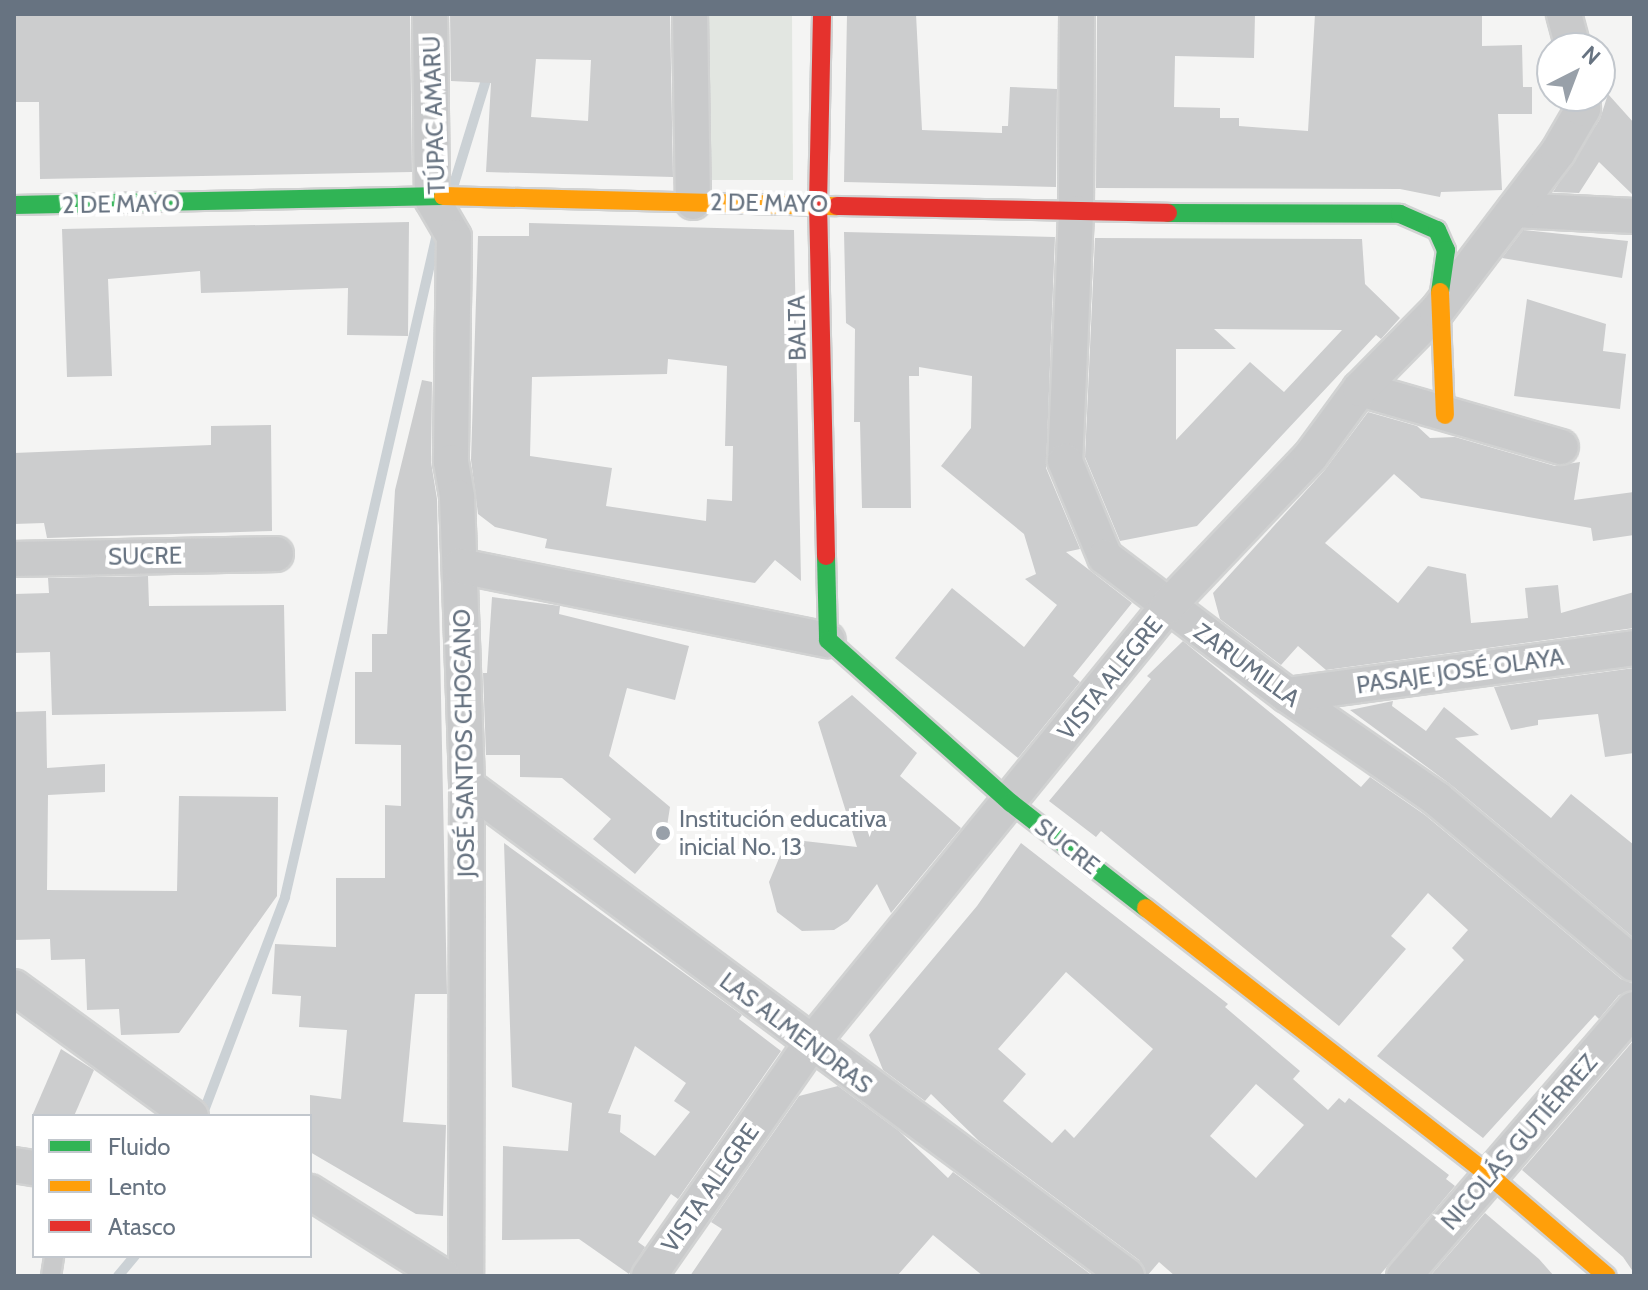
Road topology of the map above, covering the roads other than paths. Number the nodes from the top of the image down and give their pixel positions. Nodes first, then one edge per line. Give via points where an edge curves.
1 (430, 14) edge
2 (690, 14) edge
3 (822, 14) edge
4 (1077, 14) edge
5 (1581, 112) edge
6 (693, 202) junction
7 (818, 203) junction
8 (14, 205) edge
9 (438, 206) junction
10 (1514, 210) junction
11 (1076, 213) junction
12 (1634, 216) edge
13 (1437, 311) junction
14 (1360, 389) junction
15 (1445, 415) junction
16 (1561, 447) dead end
17 (276, 554) dead end
18 (14, 559) edge
19 (460, 566) junction
20 (1167, 607) junction
21 (828, 640) junction
22 (1634, 648) edge
23 (1287, 695) junction
24 (467, 786) junction
25 (1011, 803) junction
26 (1634, 964) edge
27 (14, 987) edge
28 (1634, 1009) edge
29 (810, 1045) junction
30 (188, 1114) edge
31 (1489, 1175) junction
32 (312, 1193) edge
33 (443, 1276) edge
34 (466, 1276) edge
35 (649, 1276) edge
36 (1127, 1276) edge
37 (1404, 1276) edge
38 (1607, 1276) edge

1 - 9 street, TÚPAC AMARU
2 - 6 street
3 - 7 street, BALTA
4 - 11 street, ZARUMILLA
5 - 10 street, VISTA ALEGRE
6 - 7 street, 2 DE MAYO
6 - 9 street, 2 DE MAYO
7 - 11 street, 2 DE MAYO
7 - 21 street, BALTA
8 - 9 street, 2 DE MAYO
9 - 19 street, JOSÉ SANTOS CHOCANO via 454,237 451,462
10 - 12 street
10 - 13 street, VISTA ALEGRE
11 - 13 street, 2 DE MAYO via 1400,214 1437,230 1446,250
11 - 20 street, ZARUMILLA via 1065,461 1105,557
13 - 14 street, VISTA ALEGRE
13 - 15 street, 2 DE MAYO
14 - 15 street
14 - 20 street, VISTA ALEGRE via 1310,457
15 - 16 street
17 - 18 street, SUCRE
19 - 21 street
19 - 24 street, JOSÉ SANTOS CHOCANO
20 - 23 street, ZARUMILLA
20 - 25 street, VISTA ALEGRE
21 - 25 street, SUCRE
22 - 23 street, PASAJE JOSÉ OLAYA
23 - 26 street, ZARUMILLA via 1437,799
24 - 29 street, LAS ALMENDRAS
24 - 34 street, JOSÉ SANTOS CHOCANO
25 - 29 street, VISTA ALEGRE
25 - 31 street, SUCRE
27 - 30 street
28 - 31 street, NICOLÁS GUTIÉRREZ
29 - 35 street, VISTA ALEGRE
29 - 36 street, LAS ALMENDRAS
31 - 37 street, NICOLÁS GUTIÉRREZ
31 - 38 street, SUCRE
32 - 33 street

